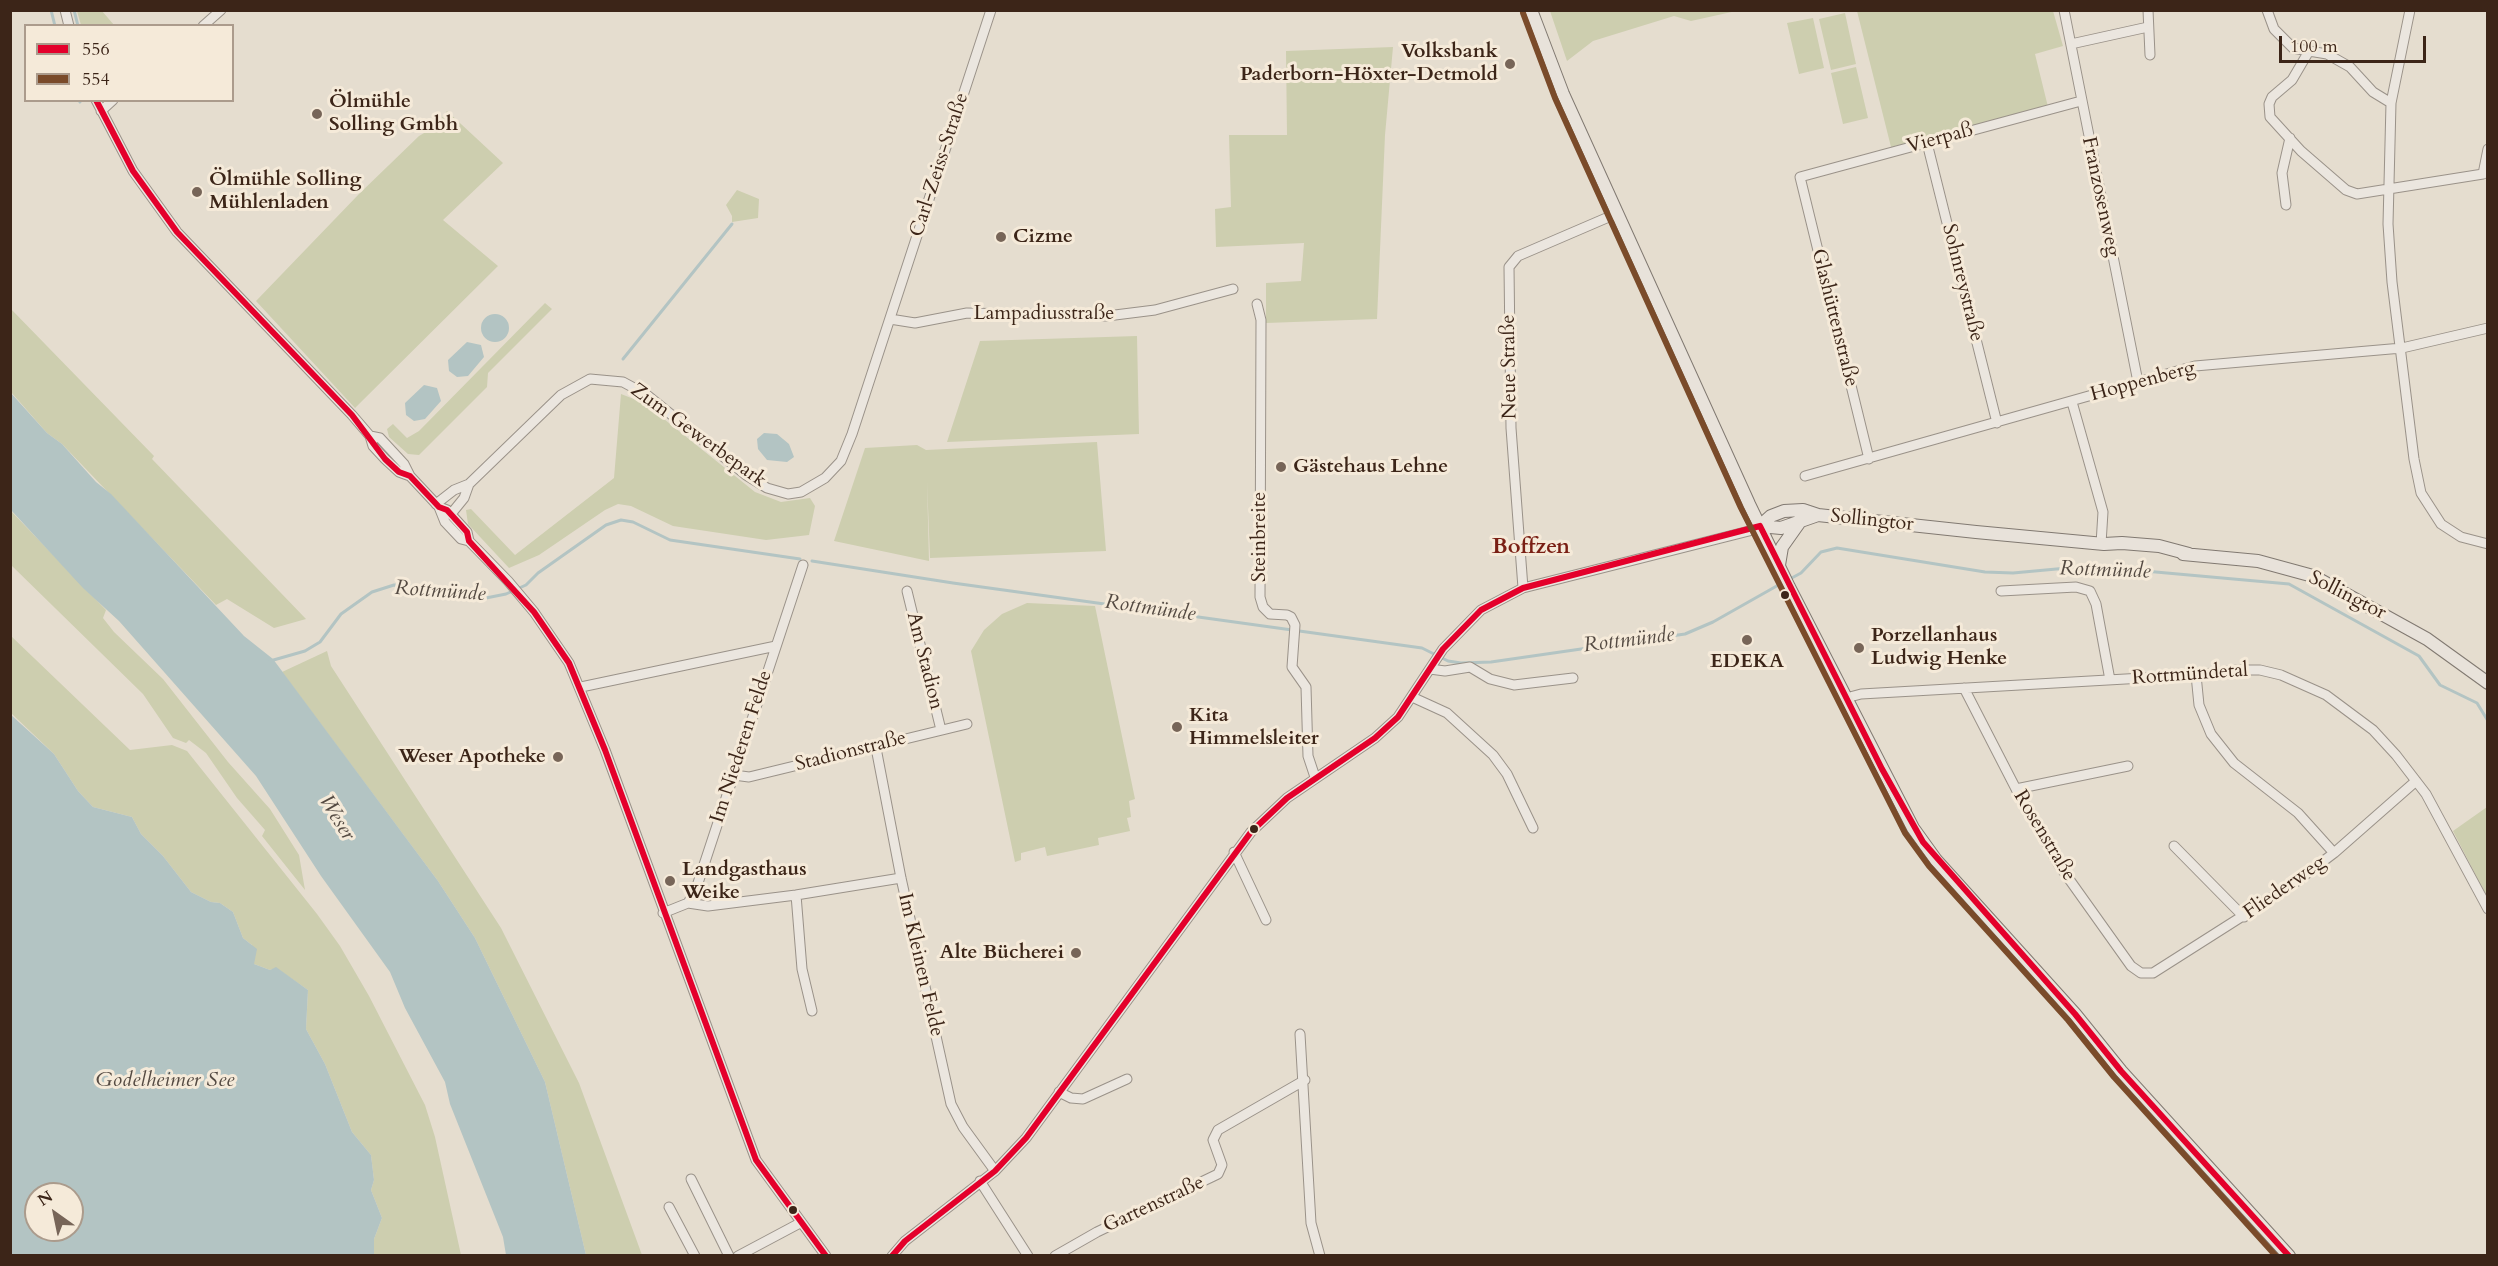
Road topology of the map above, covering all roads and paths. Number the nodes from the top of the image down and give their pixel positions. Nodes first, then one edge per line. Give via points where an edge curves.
1 (221, 10) edge
2 (991, 10) edge
3 (1531, 10) edge
4 (2064, 10) edge
5 (2148, 10) edge
6 (2267, 10) edge
7 (2410, 10) edge
8 (204, 24) edge
9 (2148, 27) junction
10 (2071, 44) junction
11 (2309, 51) junction
12 (2150, 55) dead end
13 (2081, 101) junction
14 (97, 102) edge
15 (112, 102) edge
16 (2391, 103) junction
17 (103, 114) junction
18 (2290, 138) junction
19 (1927, 143) junction
20 (2487, 149) edge
21 (2485, 174) edge
22 (1800, 177) joint
23 (2389, 189) junction
24 (2286, 205) dead end
25 (1618, 213) junction
26 (1233, 289) dead end
27 (1257, 304) dead end
28 (890, 319) junction
29 (2487, 328) edge
30 (2402, 348) junction
31 (2138, 382) junction
32 (2072, 402) junction
33 (1997, 423) junction
34 (1869, 459) junction
35 (1805, 476) dead end
36 (469, 484) junction
37 (437, 506) junction
38 (451, 514) junction
39 (1818, 515) junction
40 (1799, 523) junction
41 (1760, 526) junction
42 (469, 541) junction
43 (2103, 544) junction
44 (2487, 544) edge
45 (803, 565) dead end
46 (1784, 576) junction
47 (1523, 588) junction
48 (907, 591) dead end
49 (2001, 591) dead end
50 (776, 646) junction
51 (1433, 665) junction
52 (2196, 675) junction
53 (1573, 678) dead end
54 (2110, 680) junction
55 (2487, 683) edge
56 (580, 687) junction
57 (1964, 688) junction
58 (1412, 697) junction
59 (1846, 698) junction
60 (968, 724) dead end
61 (941, 730) junction
62 (876, 748) junction
63 (2128, 766) dead end
64 (734, 775) junction
65 (1315, 777) junction
66 (2416, 781) junction
67 (2016, 789) junction
68 (1533, 828) dead end
69 (2174, 846) dead end
70 (1234, 852) junction
71 (2334, 853) junction
72 (901, 878) junction
73 (796, 896) junction
74 (688, 903) junction
75 (2487, 909) edge
76 (663, 912) junction
77 (2244, 917) junction
78 (1266, 920) dead end
79 (2141, 973) joint
80 (812, 1011) dead end
81 (1300, 1034) dead end
82 (1127, 1079) dead end
83 (1305, 1080) junction
84 (1059, 1092) junction
85 (995, 1171) junction
86 (691, 1179) dead end
87 (980, 1181) junction
88 (669, 1207) dead end
89 (800, 1223) junction
90 (695, 1256) edge
91 (729, 1256) edge
92 (738, 1256) edge
93 (826, 1256) edge
94 (892, 1256) edge
95 (1028, 1256) edge
96 (1055, 1256) edge
97 (1320, 1256) edge
98 (2289, 1256) edge

1 - 8 street
2 - 28 street, Carl-Zeiss-Straße
3 - 25 main road via 1563,94
4 - 10 street, Franzosenweg
5 - 9 street
6 - 11 street via 2274,29 2293,48
7 - 16 street
9 - 10 street
9 - 12 street
10 - 13 street, Franzosenweg
11 - 16 street via 2327,54 2350,67 2373,92
11 - 18 street via 2292,80 2269,104 2273,123
13 - 19 street, Vierpaß
13 - 31 street, Franzosenweg
14 - 17 street
15 - 17 street
16 - 23 street
17 - 37 street via 133,171 177,232 370,435 373,446 385,459 410,476
18 - 23 street via 2346,190 2357,194
18 - 24 street via 2282,173
19 - 22 street, Vierpaß
19 - 33 street, Sohnreystraße
20 - 21 street
21 - 23 street
22 - 34 street, Glashüttenstraße
23 - 30 street via 2392,282
25 - 41 main road
25 - 47 street, Neue Straße via 1518,256 1509,267 1511,428
26 - 28 street, Lampadiusstraße via 1155,310 1107,316 966,314 915,323
27 - 65 street, Steinbreite via 1261,320 1260,597 1270,614 1291,617 1295,629 1292,667 1306,687 1308,756
28 - 36 street, Zum Gewerbepark via 841,461 813,487 788,494 767,488 647,395 624,382 605,378 578,383 561,395
29 - 30 street, Hoppenberg
30 - 31 street, Hoppenberg via 2205,365
30 - 44 street via 2421,493 2441,524 2461,537
31 - 32 street, Hoppenberg
32 - 33 street, Hoppenberg
32 - 43 street via 2103,512
33 - 34 street, Hoppenberg
34 - 35 street, Hoppenberg
36 - 37 street, Zum Gewerbepark via 454,489
36 - 38 street, Zum Gewerbepark
37 - 38 street
37 - 42 street via 445,522 461,539
38 - 42 street via 467,531
39 - 40 main road, Sollingtor
39 - 41 main road, Sollingtor via 1803,510 1784,511
39 - 43 main road, Sollingtor
40 - 41 main road, Sollingtor via 1774,528
40 - 46 main road via 1782,547
41 - 46 main road
41 - 47 street via 1742,534
42 - 56 street via 548,630
43 - 55 main road, Sollingtor via 2121,551 2275,564 2313,576 2418,634
45 - 50 street, Im Niederen Felde
46 - 59 main road
47 - 51 street via 1481,610
48 - 61 street, Am Stadion
49 - 54 street, Rottmündetal via 2076,587 2090,591 2096,604
50 - 56 street
50 - 64 street, Im Niederen Felde
51 - 53 street via 1445,671 1470,667 1490,679 1514,685
51 - 58 street
52 - 54 street, Rottmündetal
52 - 66 street, Rottmündetal via 2260,670 2326,695 2373,730
52 - 71 street via 2199,705 2211,734 2234,763 2298,813
54 - 57 street, Rottmündetal
56 - 76 street
57 - 59 street, Rottmündetal
57 - 67 street, Rosenstraße
58 - 65 street via 1398,717 1375,738
58 - 68 street via 1455,719 1493,755 1507,774
59 - 98 main road via 1913,828 2121,1071
60 - 61 street, Stadionstraße
61 - 62 street, Stadionstraße
62 - 64 street, Stadionstraße via 749,777
62 - 72 street, Im Kleinen Felde
63 - 67 street
64 - 74 street, Im Niederen Felde
65 - 70 street via 1270,812
66 - 71 street, Fliederweg
66 - 75 street, Rottmündetal
67 - 79 street, Rosenstraße via 2059,865 2131,966
69 - 77 street
70 - 78 street
70 - 84 street
71 - 77 street, Fliederweg
72 - 73 street
72 - 85 street, Im Kleinen Felde via 951,1104
73 - 74 street via 708,906
73 - 80 street via 802,969
74 - 76 street
76 - 89 street via 756,1160
77 - 79 street, Fliederweg via 2153,973
81 - 83 street
82 - 84 street via 1083,1099
83 - 96 street, Gartenstraße via 1218,1130 1213,1140 1222,1165 1218,1174
83 - 97 street via 1311,1223
84 - 85 street via 1026,1138
85 - 87 street
86 - 91 street
87 - 94 street
87 - 95 street
88 - 90 street
89 - 92 street
89 - 93 street

